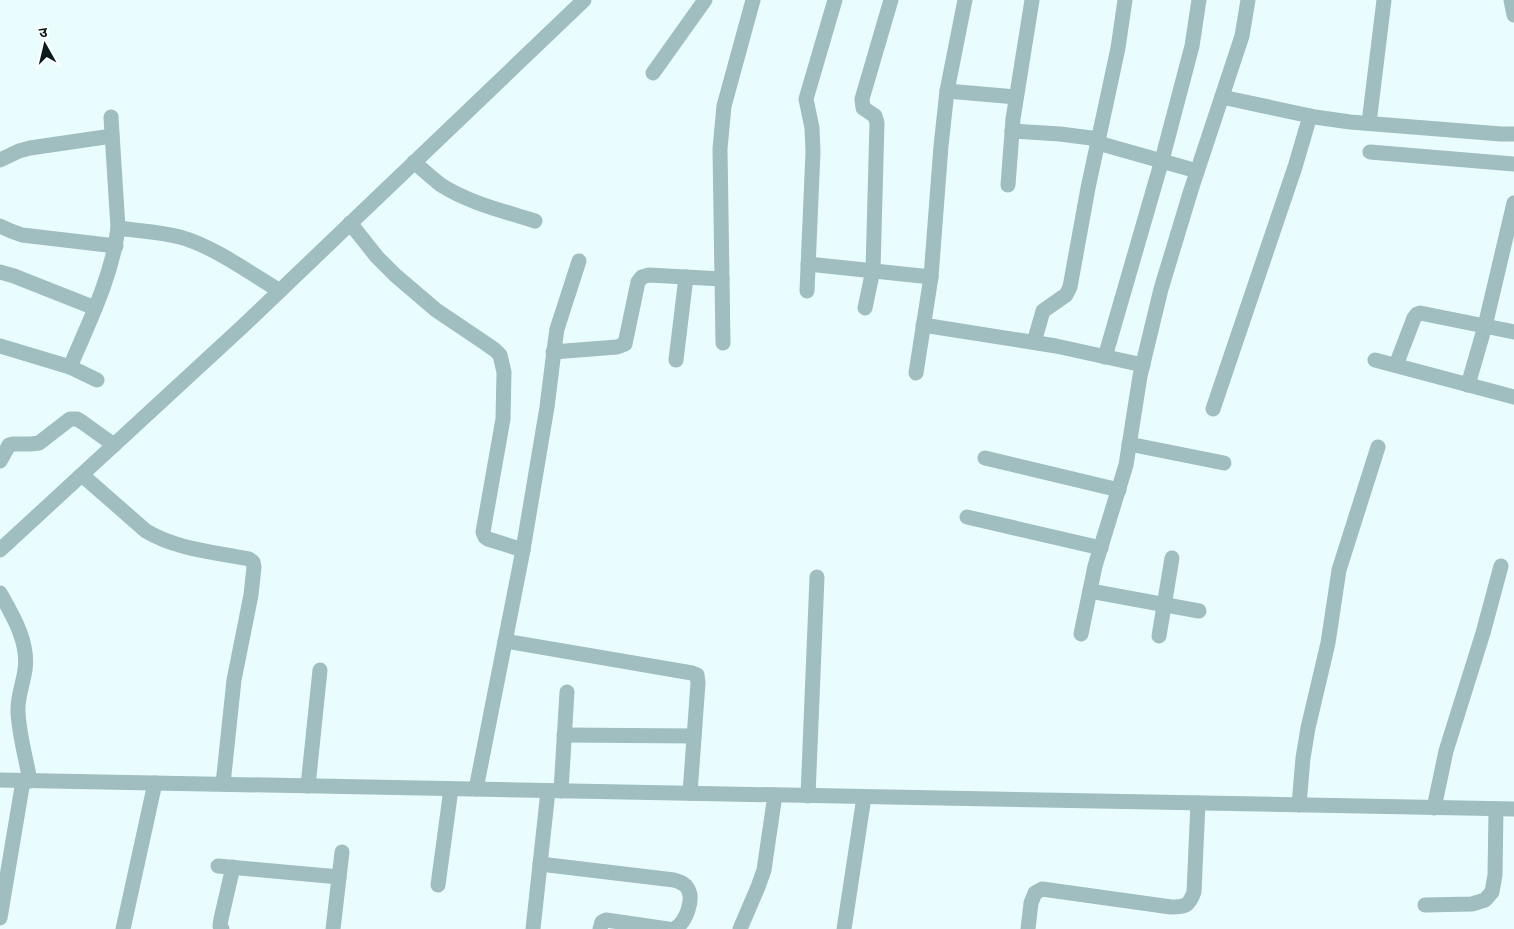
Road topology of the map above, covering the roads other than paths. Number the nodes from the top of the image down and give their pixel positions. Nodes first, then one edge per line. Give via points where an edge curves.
1 (584, 0) edge
2 (704, 0) edge
3 (753, 0) edge
4 (835, 0) edge
5 (891, 0) edge
6 (965, 0) edge
7 (1032, 0) edge
8 (1125, 0) edge
9 (1199, 0) edge
10 (1248, 0) edge
11 (1384, 0) edge
12 (1511, 0) edge
13 (1514, 14) edge
14 (653, 73) dead end
15 (947, 90) junction
16 (1016, 96) junction
17 (1222, 97) junction
18 (1310, 116) junction
19 (111, 117) dead end
20 (1369, 123) junction
21 (1012, 132) junction
22 (1514, 134) edge
23 (112, 136) junction
24 (1098, 141) junction
25 (1370, 152) dead end
26 (0, 160) edge
27 (1162, 160) junction
28 (414, 162) junction
29 (1514, 164) edge
30 (1197, 171) junction
31 (1008, 185) dead end
32 (1514, 203) edge
33 (536, 221) dead end
34 (350, 223) junction
35 (0, 226) edge
36 (118, 228) junction
37 (116, 246) junction
38 (580, 261) dead end
39 (808, 264) junction
40 (873, 270) junction
41 (0, 272) edge
42 (686, 277) junction
43 (931, 277) junction
44 (722, 279) junction
45 (280, 291) junction
46 (807, 291) dead end
47 (95, 308) junction
48 (865, 308) dead end
49 (923, 325) junction
50 (1485, 326) junction
51 (1514, 332) edge
52 (1034, 342) junction
53 (723, 344) dead end
54 (0, 346) edge
55 (554, 352) junction
56 (1105, 357) junction
57 (676, 360) dead end
58 (1374, 360) dead end
59 (1143, 365) junction
60 (1396, 365) junction
61 (70, 367) junction
62 (916, 373) dead end
63 (97, 380) dead end
64 (1468, 385) junction
65 (1514, 397) edge
66 (1213, 409) dead end
67 (1129, 444) junction
68 (114, 445) junction
69 (1378, 447) dead end
70 (985, 458) dead end
71 (0, 460) edge
72 (1224, 463) dead end
73 (82, 475) junction
74 (1119, 490) junction
75 (967, 517) dead end
76 (1101, 548) junction
77 (0, 550) edge
78 (523, 550) junction
79 (1172, 558) dead end
80 (1501, 566) dead end
81 (816, 577) dead end
82 (1090, 591) junction
83 (0, 593) edge
84 (1164, 604) junction
85 (1200, 611) dead end
86 (1081, 634) dead end
87 (1159, 636) dead end
88 (505, 641) junction
89 (320, 670) dead end
90 (567, 692) dead end
91 (564, 735) junction
92 (694, 736) junction
93 (0, 780) edge
94 (27, 781) junction
95 (155, 783) junction
96 (223, 784) junction
97 (308, 786) junction
98 (452, 789) junction
99 (476, 789) junction
100 (554, 791) junction
101 (690, 794) junction
102 (775, 795) junction
103 (808, 796) junction
104 (864, 797) junction
105 (1198, 803) junction
106 (1299, 805) junction
107 (1434, 808) junction
108 (1496, 809) junction
109 (1514, 809) edge
110 (342, 852) dead end
111 (540, 864) junction
112 (340, 877) junction
113 (438, 885) dead end
114 (1425, 905) dead end
115 (0, 918) edge
116 (123, 929) edge
117 (222, 929) edge
118 (333, 929) edge
119 (533, 929) edge
120 (600, 929) edge
121 (668, 929) edge
122 (674, 929) edge
123 (740, 929) edge
124 (844, 929) edge
125 (1028, 929) edge

1 - 28 street
2 - 14 street
3 - 44 street via 722,124
4 - 39 street via 806,99 813,152
5 - 40 street via 862,102 863,108 875,116 878,123
6 - 15 street
7 - 16 street
8 - 24 street
9 - 27 street via 1192,46
10 - 17 street via 1242,36
11 - 20 street
12 - 13 street
15 - 16 street
15 - 43 street
16 - 21 street
17 - 18 street
17 - 30 street
18 - 20 street
18 - 66 street
19 - 23 street
20 - 22 street
21 - 24 street via 1060,134
21 - 31 street
23 - 26 street via 30,148
23 - 36 street
24 - 27 street
24 - 52 street via 1070,286 1066,295 1044,311
25 - 29 street
27 - 30 street
27 - 56 street
28 - 33 street via 456,193
28 - 34 street
30 - 59 street via 1161,289
32 - 50 street
34 - 45 street
34 - 78 street via 395,276 436,310 500,355 504,372 503,418 483,532 488,539
35 - 37 street via 22,234
36 - 37 street
36 - 45 street via 181,238 223,257
37 - 47 street
38 - 55 street
39 - 40 street
39 - 46 street
40 - 43 street
40 - 48 street
41 - 47 street
42 - 44 street
42 - 55 street via 649,275 639,278 623,346
42 - 57 street
43 - 49 street
44 - 53 street
45 - 68 street
47 - 61 street
49 - 52 street
49 - 62 street
50 - 51 street
50 - 60 street via 1423,312 1417,314
50 - 64 street
52 - 56 street
54 - 61 street
55 - 78 street
56 - 59 street
58 - 60 street
59 - 67 street
60 - 64 street
61 - 63 street
64 - 65 street
67 - 72 street
67 - 74 street
68 - 71 street via 82,422 70,419 39,443 9,445
68 - 73 street
69 - 106 street via 1339,570 1328,643 1304,750
70 - 74 street
73 - 77 street
73 - 96 street via 156,537 253,562 251,595 233,689
74 - 76 street
75 - 76 street
76 - 82 street
78 - 88 street
79 - 84 street
80 - 107 street via 1446,751
81 - 103 street
82 - 84 street
82 - 86 street
83 - 94 street via 16,623 24,650 25,668 18,720
84 - 85 street
84 - 87 street
88 - 92 street via 695,674 698,683
88 - 99 street
89 - 97 street
90 - 91 street
91 - 92 street
91 - 100 street
92 - 101 street
93 - 94 street
94 - 95 street
94 - 115 street
95 - 96 street
95 - 116 street
96 - 97 street
97 - 98 street
98 - 99 street
98 - 113 street
99 - 100 street
100 - 101 street
100 - 111 street
101 - 102 street
102 - 103 street
102 - 123 street via 764,870
103 - 104 street
104 - 105 street
104 - 124 street
105 - 106 street
105 - 125 street via 1194,892 1184,907 1042,889 1034,893
106 - 107 street
107 - 108 street
108 - 109 street
108 - 114 street via 1492,892 1485,900 1472,904
110 - 112 street
111 - 119 street
111 - 122 street via 674,880 684,884 690,895 687,914 684,922
112 - 117 street via 225,867
112 - 118 street
120 - 121 street via 606,920

